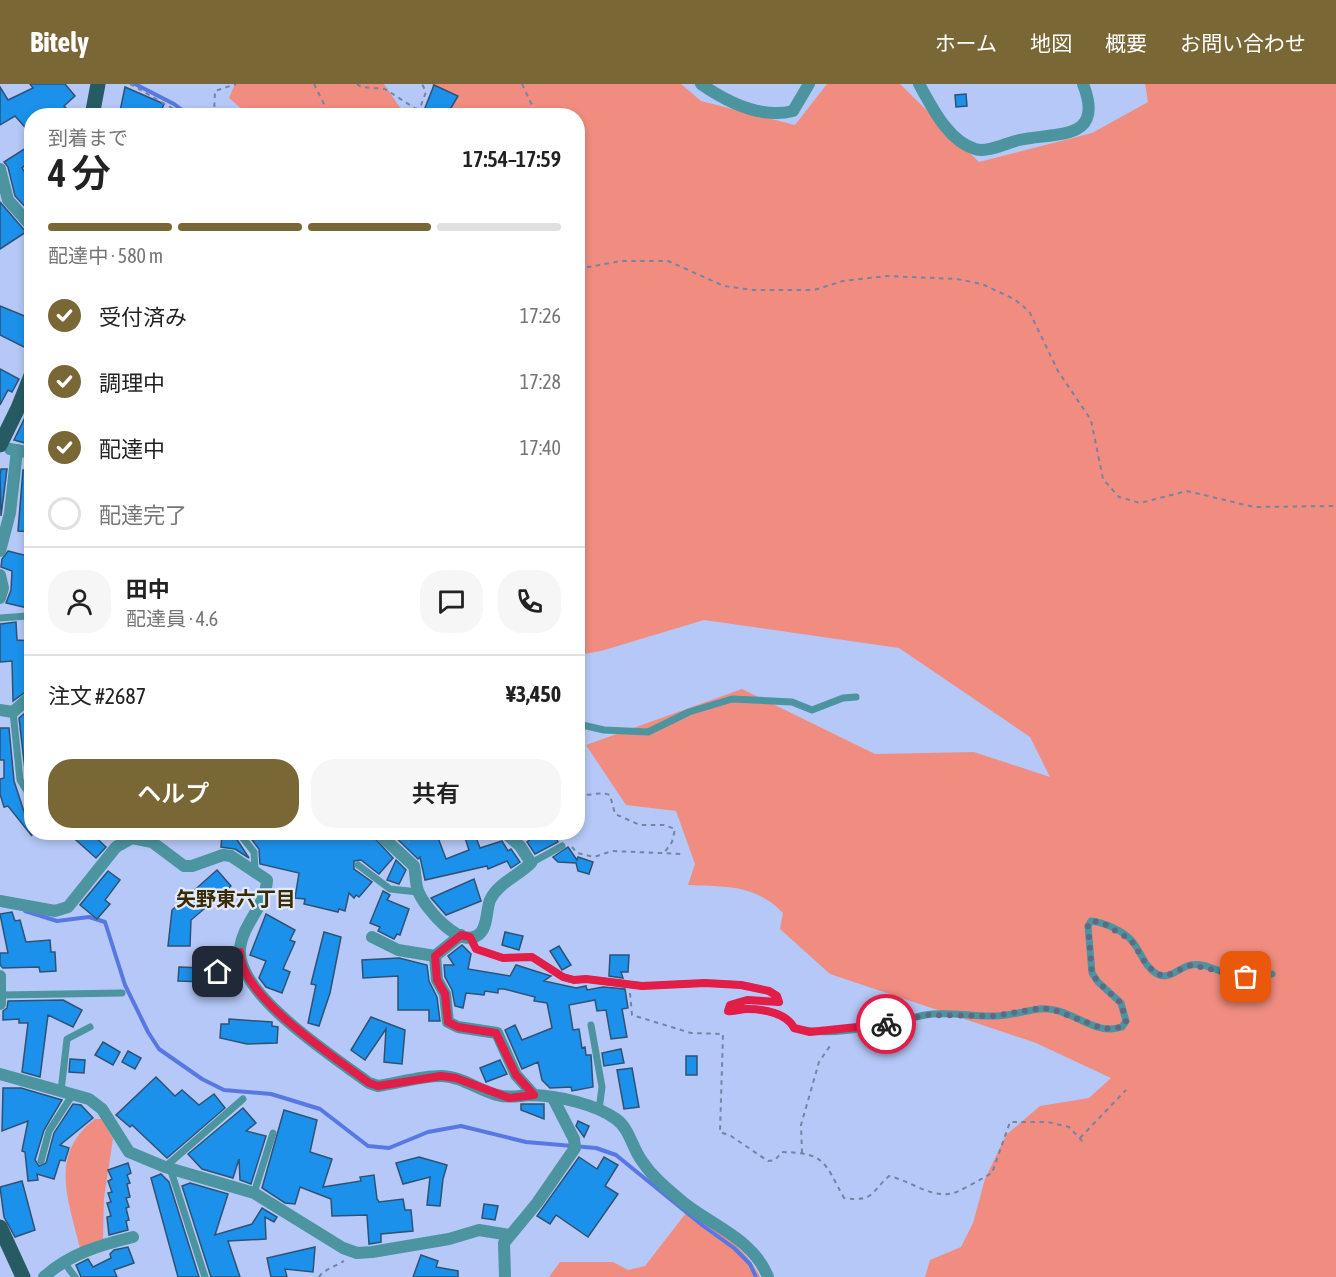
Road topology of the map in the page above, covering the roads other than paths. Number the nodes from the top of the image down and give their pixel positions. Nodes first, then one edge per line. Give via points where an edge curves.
1 (98, 84) edge
2 (701, 84) edge
3 (809, 84) edge
4 (1083, 84) edge
5 (924, 87) edge
6 (94, 108) edge
7 (0, 169) edge
8 (24, 218) edge
9 (24, 393) edge
10 (0, 447) edge
11 (17, 450) junction
12 (24, 451) edge
13 (0, 550) edge
14 (0, 575) edge
15 (0, 598) edge
16 (24, 616) edge
17 (0, 618) edge
18 (856, 697) dead end
19 (24, 702) edge
20 (0, 710) edge
21 (13, 712) junction
22 (585, 726) edge
23 (24, 786) edge
24 (128, 840) edge
25 (151, 840) edge
26 (244, 840) edge
27 (386, 840) edge
28 (513, 840) edge
29 (562, 846) road end
30 (531, 863) junction
31 (358, 865) dead end
32 (255, 870) junction
33 (418, 892) junction
34 (0, 901) edge
35 (372, 936) dead end
36 (465, 936) junction
37 (240, 952) junction
38 (435, 956) junction
39 (213, 973) dead end
40 (1272, 974) dead end
41 (0, 976) edge
42 (122, 993) dead end
43 (1, 999) edge
44 (591, 1024) dead end
45 (90, 1028) dead end
46 (0, 1074) edge
47 (67, 1092) junction
48 (534, 1095) junction
49 (553, 1098) junction
50 (243, 1099) dead end
51 (600, 1110) junction
52 (273, 1133) dead end
53 (41, 1161) dead end
54 (168, 1167) junction
55 (254, 1193) junction
56 (0, 1227) edge
57 (510, 1235) junction
58 (133, 1236) dead end
59 (63, 1261) junction
60 (23, 1277) edge
61 (44, 1277) edge
62 (75, 1277) edge
63 (205, 1277) edge
64 (505, 1277) edge
65 (768, 1277) edge

1 - 6 main road
2 - 3 street via 718,96 762,112 782,114 793,111
4 - 5 street via 1088,114 1077,132 1032,137 989,150 976,150 962,142 940,120
7 - 8 street via 8,200
9 - 10 main road
10 - 11 street
11 - 12 street
11 - 13 street via 10,513
14 - 15 street
16 - 17 lane
18 - 22 lane via 812,710 792,702 732,699 689,712 648,732
19 - 21 street
20 - 21 street
21 - 23 lane via 20,780
24 - 34 street via 120,844 68,907 55,911
25 - 32 street via 184,866 223,855
26 - 32 lane via 254,852
27 - 33 street via 414,866
28 - 30 street
29 - 30 lane
30 - 36 street via 490,900 482,931 477,936
31 - 33 lane via 390,890
32 - 37 street via 267,880 266,887 241,940
33 - 36 street via 441,923
35 - 38 street via 398,950
36 - 38 street
36 - 40 lane via 476,949 503,958 532,957 563,977 632,985 741,985 769,991 779,1002 747,1000 730,1005 728,1011 745,1008 782,1016 794,1028 810,1032 870,1027 926,1015 993,1016 1041,1008 1104,1029 1122,1027 1126,1021 1121,1003 1092,974 1088,926 1091,921 1101,922 1131,940 1157,974 1166,976 1191,965 1203,965 1234,976 1258,978
37 - 39 lane
37 - 48 street via 244,971 275,1012 369,1083 378,1086 441,1076 509,1098
38 - 48 street via 448,1022 496,1033 516,1075
41 - 43 street
42 - 43 lane
44 - 51 lane via 602,1087
45 - 47 lane via 67,1039
46 - 47 street
47 - 53 lane via 49,1131
47 - 54 street via 89,1099 102,1109 129,1152
48 - 49 street
49 - 51 street
49 - 57 street via 574,1144 537,1203
50 - 54 lane
51 - 65 street via 624,1126 641,1161 655,1178 701,1216 744,1244 761,1261
52 - 55 lane
54 - 55 street
54 - 63 lane
55 - 57 street via 357,1253 449,1239 478,1230
56 - 60 main road
57 - 64 street via 504,1244
58 - 59 street
59 - 61 street
59 - 62 lane

